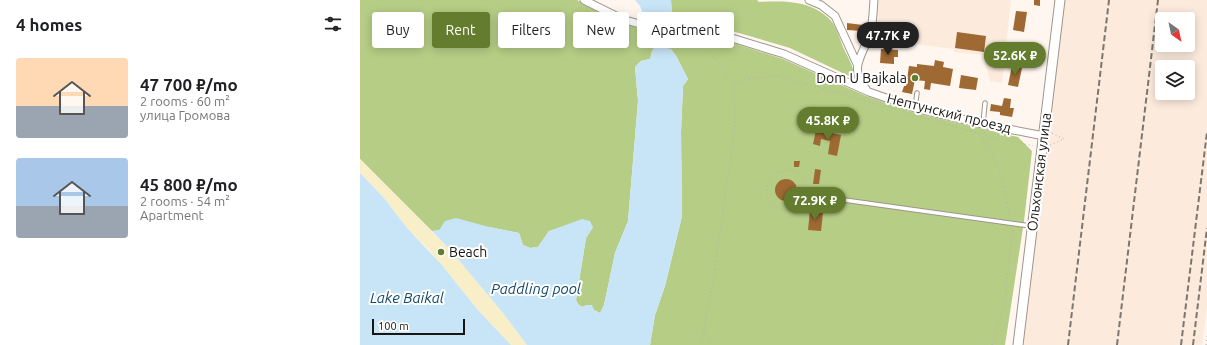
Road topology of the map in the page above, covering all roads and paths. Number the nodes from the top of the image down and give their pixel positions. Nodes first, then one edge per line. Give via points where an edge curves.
1 (585, 0) edge
2 (809, 0) edge
3 (874, 0) edge
4 (1060, 0) edge
5 (700, 48) edge
6 (857, 64) junction
7 (734, 85) junction
8 (869, 92) junction
9 (917, 93) dead end
10 (985, 103) dead end
11 (915, 108) junction
12 (983, 124) junction
13 (1044, 133) junction
14 (980, 134) junction
15 (1042, 148) junction
16 (806, 194) junction
17 (830, 198) joint
18 (1011, 223) junction
19 (1031, 226) junction
20 (703, 332) junction
21 (1207, 336) edge
22 (701, 345) edge
23 (712, 345) edge
24 (992, 345) edge
25 (1018, 345) edge
26 (1206, 345) edge

1 - 8 street, Нептунский проезд via 622,19 653,28 704,31 784,54
2 - 6 street via 821,5 835,16
3 - 6 street via 870,33
4 - 13 street, Ольхонская улица
5 - 7 path via 713,57
6 - 8 street via 860,82
7 - 14 path via 743,79 778,76
7 - 20 path via 735,128
8 - 11 street, Нептунский проезд
9 - 11 lane
10 - 12 lane
11 - 12 street, Нептунский проезд
12 - 13 street, Нептунский проезд
13 - 15 street, Ольхонская улица
13 - 15 path via 1064,139
14 - 15 path
14 - 18 path via 992,152 1002,179
15 - 19 street, Ольхонская улица
16 - 16 path via 806,187 800,175 787,170 774,175 767,186 768,198 772,204 783,210 800,205
16 - 17 path
17 - 18 lane
18 - 19 lane
18 - 24 path via 1013,229 1004,305
19 - 25 street, Ольхонская улица
20 - 22 path
20 - 23 path via 711,339
21 - 26 path

